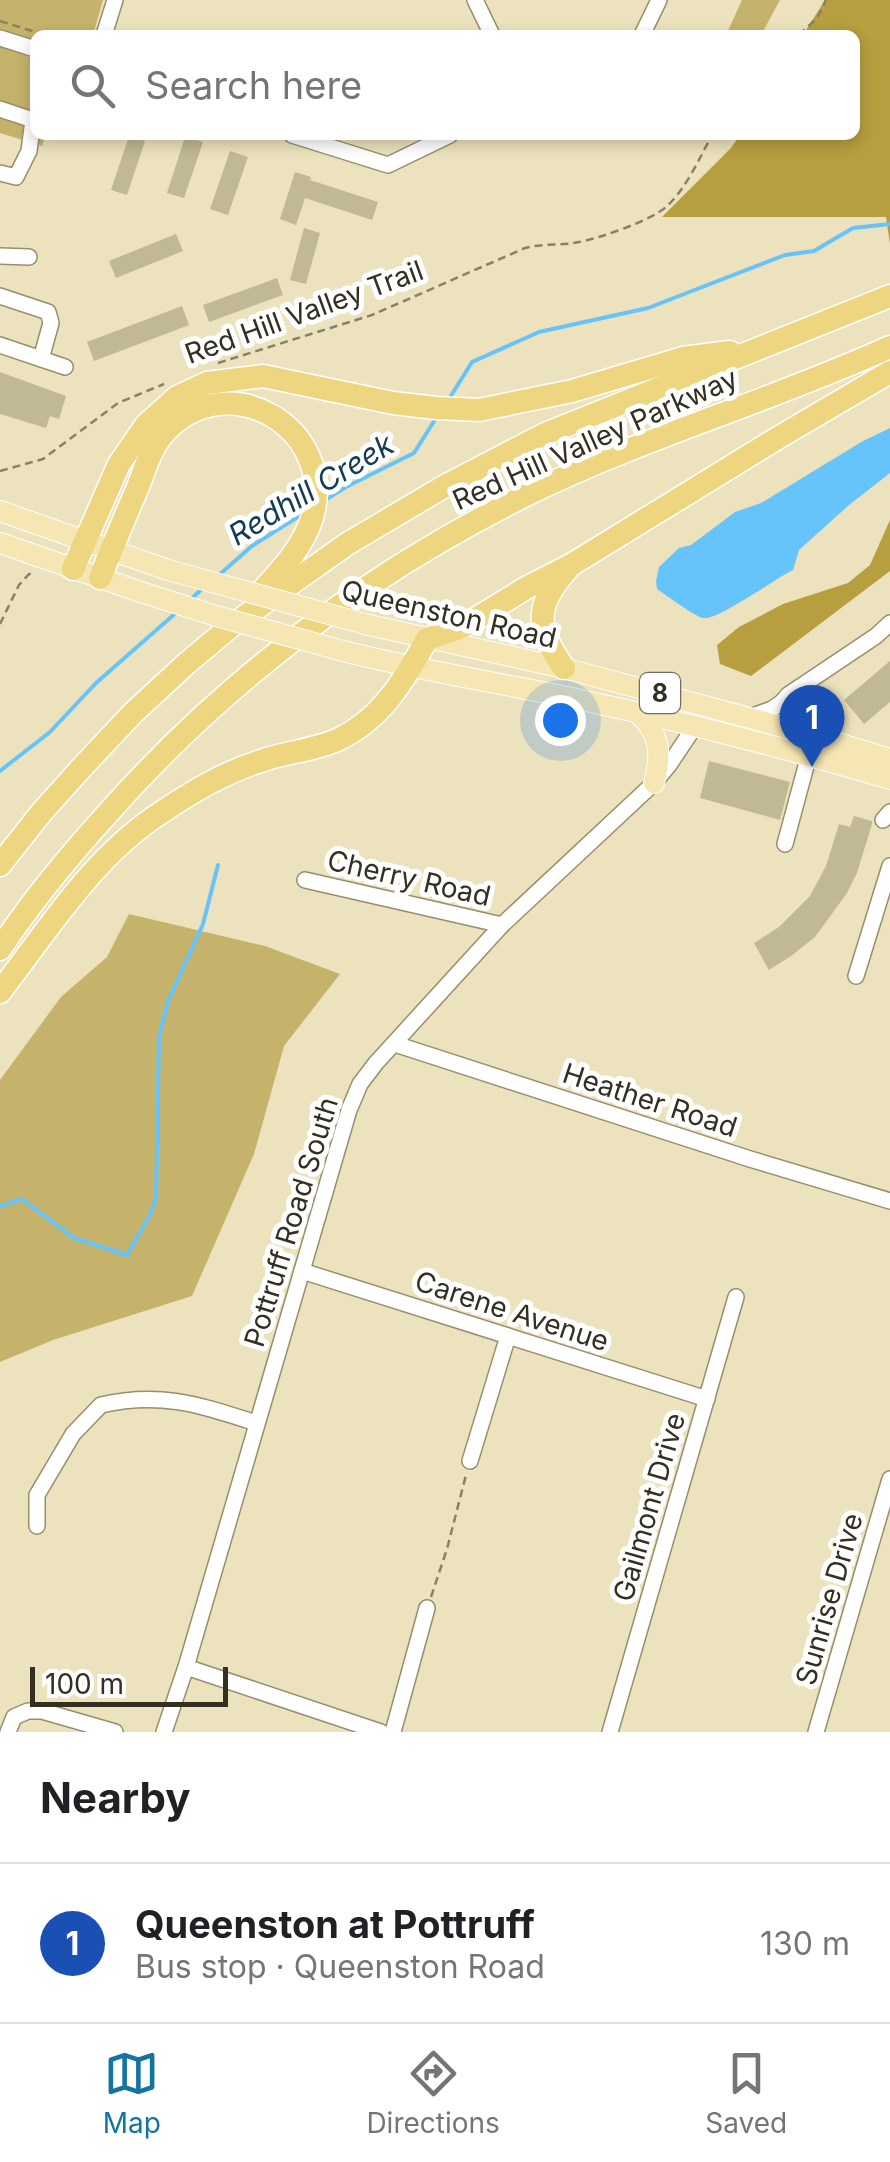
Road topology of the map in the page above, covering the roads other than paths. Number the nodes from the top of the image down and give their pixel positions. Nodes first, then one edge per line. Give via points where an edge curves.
1 (115, 0) edge
2 (475, 0) edge
3 (659, 0) edge
4 (106, 30) edge
5 (490, 30) edge
6 (644, 30) edge
7 (0, 38) edge
8 (30, 47) edge
9 (0, 109) edge
10 (30, 119) edge
11 (31, 140) edge
12 (308, 140) edge
13 (440, 140) edge
14 (0, 173) edge
15 (0, 256) edge
16 (29, 257) dead end
17 (0, 296) edge
18 (890, 296) edge
19 (0, 345) edge
20 (890, 347) edge
21 (758, 349) junction
22 (41, 359) junction
23 (65, 367) dead end
24 (890, 372) edge
25 (0, 511) edge
26 (85, 540) junction
27 (0, 543) edge
28 (111, 550) junction
29 (571, 564) junction
30 (73, 569) junction
31 (100, 578) junction
32 (890, 624) edge
33 (230, 628) junction
34 (427, 639) junction
35 (411, 668) junction
36 (564, 668) junction
37 (797, 689) junction
38 (638, 713) junction
39 (750, 718) junction
40 (695, 726) junction
41 (801, 732) junction
42 (809, 755) junction
43 (890, 759) edge
44 (890, 780) edge
45 (654, 783) junction
46 (786, 844) dead end
47 (0, 865) edge
48 (890, 866) edge
49 (305, 880) dead end
50 (502, 924) junction
51 (0, 949) edge
52 (856, 976) dead end
53 (0, 992) edge
54 (395, 1044) junction
55 (890, 1201) edge
56 (302, 1271) junction
57 (736, 1296) dead end
58 (508, 1336) junction
59 (707, 1399) junction
60 (256, 1423) junction
61 (470, 1461) road end
62 (890, 1480) edge
63 (37, 1526) dead end
64 (427, 1608) road end
65 (186, 1666) junction
66 (8, 1732) edge
67 (114, 1732) edge
68 (164, 1732) edge
69 (381, 1732) edge
70 (393, 1732) edge
71 (610, 1732) edge
72 (816, 1732) edge

1 - 4 street
2 - 5 street
3 - 6 street
7 - 8 street
9 - 10 street
11 - 14 street via 16,177
12 - 13 street via 388,166
15 - 16 street
17 - 22 street via 48,312
18 - 21 highway, Red Hill Valley Parkway
19 - 22 street
20 - 51 highway, Red Hill Valley Parkway via 529,494 392,570 223,696 81,842
21 - 26 highway via 683,358 479,410 394,403 263,376 207,383 146,425 119,464
21 - 33 highway, Red Hill Valley Parkway via 545,434 445,486 346,544
22 - 23 street
24 - 29 highway
25 - 26 main road, Queenston Road / 8
26 - 28 main road, Queenston Road / 8
26 - 30 highway
27 - 30 main road, Queenston Road / 8
28 - 31 highway
28 - 33 highway via 164,432 205,406 239,404 271,415 295,433 314,474 315,501 295,553
28 - 34 main road, Queenston Road / 8, bridge
29 - 34 highway via 464,626
29 - 36 highway via 549,594 542,619 548,646
30 - 31 main road, Queenston Road / 8
31 - 35 main road, Queenston Road / 8, bridge
32 - 37 street
33 - 47 highway, Red Hill Valley Parkway via 133,713
34 - 35 highway
34 - 36 main road, Queenston Road / 8
35 - 38 main road, Queenston Road / 8
35 - 53 highway via 384,706 338,740 244,766 152,818 90,876
36 - 39 main road, Queenston Road / 8
37 - 39 street
37 - 41 street
38 - 40 main road, Queenston Road / 8
38 - 45 main road via 656,741
39 - 41 main road, Queenston Road / 8
40 - 42 main road, Queenston Road / 8
40 - 45 street, Pottruff Road South
41 - 43 main road, Queenston Road / 8
42 - 44 main road, Queenston Road / 8
42 - 46 street
45 - 50 street, Pottruff Road South
48 - 52 street
49 - 50 street, Cherry Road
50 - 54 street, Pottruff Road South
54 - 55 street, Heather Road
54 - 56 street, Pottruff Road South via 360,1084 349,1110
56 - 58 street, Carene Avenue
56 - 60 street, Pottruff Road South
57 - 59 street, Gailmont Drive
58 - 59 street, Carene Avenue
58 - 61 street
59 - 71 street, Gailmont Drive
60 - 63 street via 169,1399 100,1405 73,1434 36,1496
60 - 65 street, Pottruff Road South
62 - 72 street, Sunrise Drive
64 - 70 street
65 - 68 street, Pottruff Road South
65 - 69 street
66 - 67 street via 14,1717 42,1711

